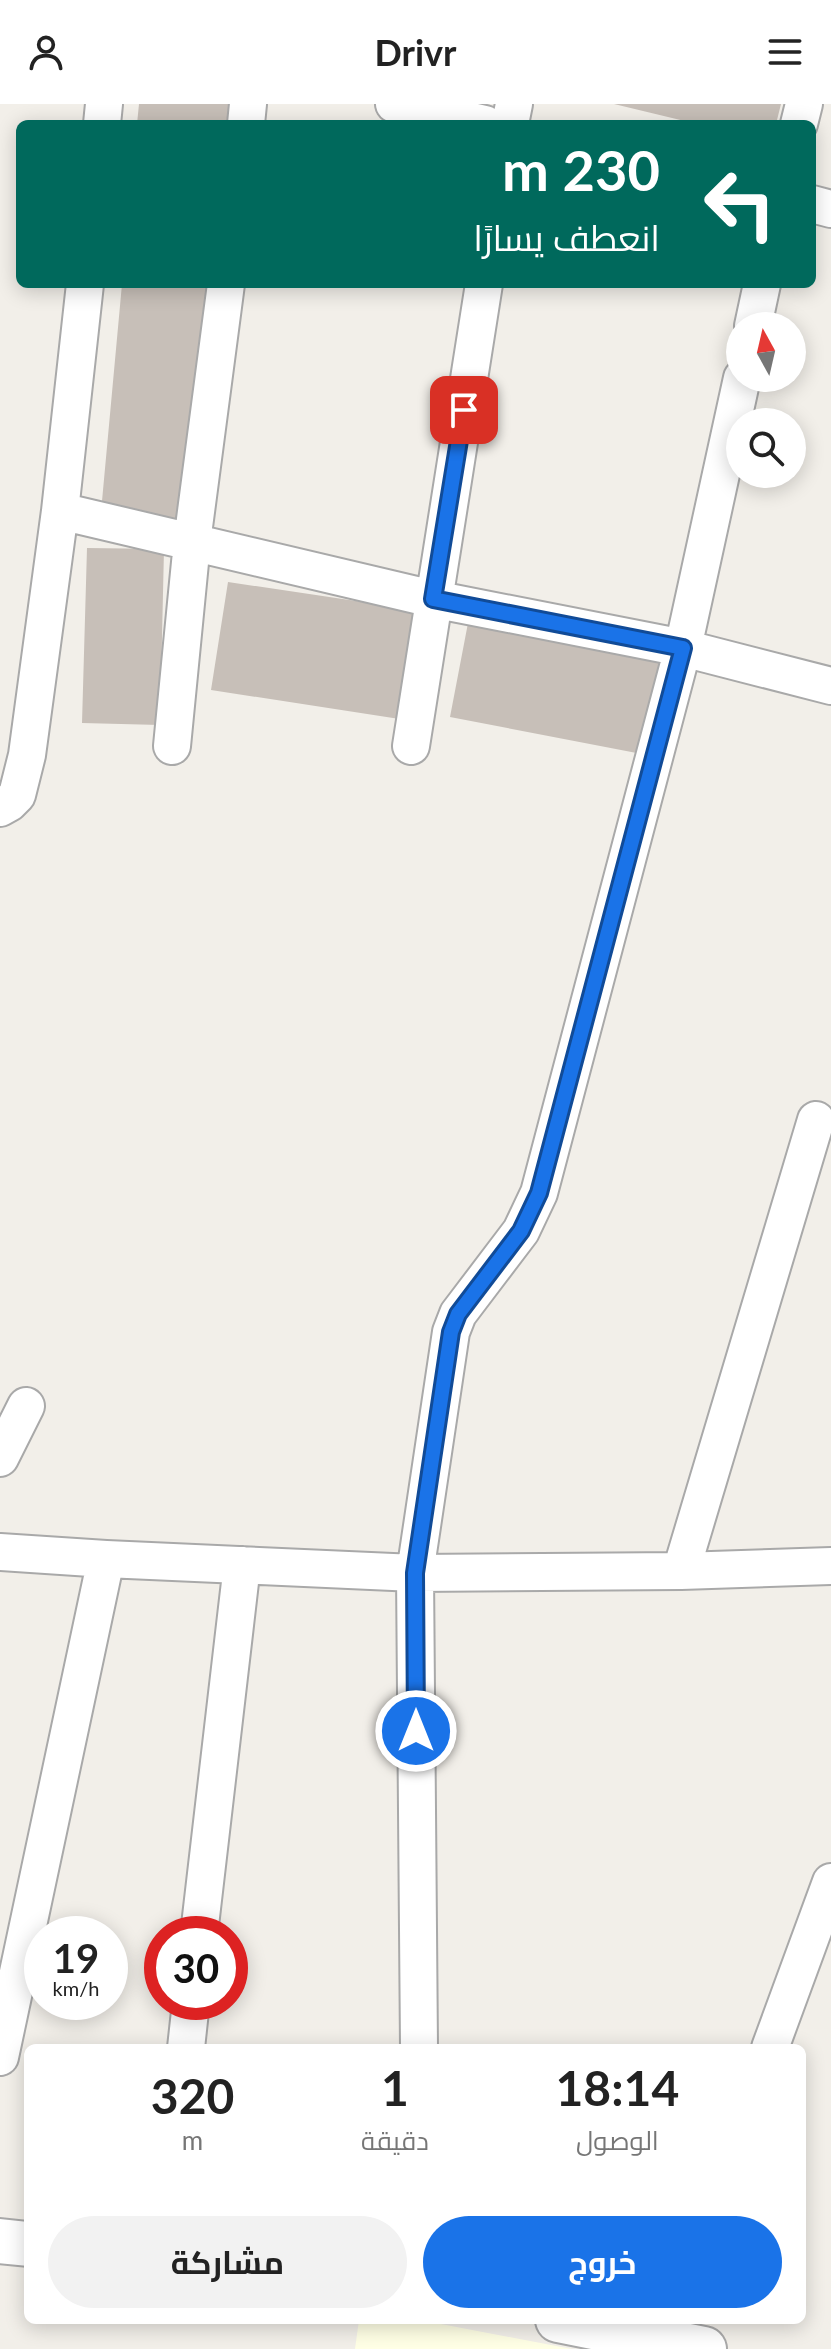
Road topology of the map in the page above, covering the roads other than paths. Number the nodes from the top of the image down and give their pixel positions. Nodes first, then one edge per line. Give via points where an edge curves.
1 (394, 104) edge
2 (467, 120) edge
3 (85, 288) edge
4 (225, 288) edge
5 (483, 288) edge
6 (761, 288) edge
7 (756, 312) edge
8 (739, 392) edge
9 (60, 511) junction
10 (192, 542) junction
11 (433, 599) junction
12 (683, 648) junction
13 (831, 686) edge
14 (172, 746) dead end
15 (411, 746) dead end
16 (0, 808) edge
17 (816, 1120) dead end
18 (26, 1406) dead end
19 (0, 1458) edge
20 (0, 1552) edge
21 (106, 1559) junction
22 (242, 1565) junction
23 (831, 1566) edge
24 (681, 1571) junction
25 (415, 1573) junction
26 (831, 1882) edge
27 (201, 1916) edge
28 (189, 2020) edge
29 (186, 2044) edge
30 (419, 2044) edge
31 (771, 2044) edge
32 (0, 2057) edge
33 (0, 2241) edge
34 (24, 2244) edge
35 (601, 2324) edge
36 (665, 2330) edge
37 (704, 2349) edge

1 - 2 street
3 - 9 street
4 - 10 street
5 - 11 street
6 - 7 street
8 - 12 street
9 - 10 street
9 - 16 street via 27,755 17,795
10 - 11 street
10 - 14 street
11 - 12 street
11 - 15 street
12 - 13 street
12 - 25 street via 539,1193 521,1231 458,1314 451,1332
17 - 24 street
18 - 19 street
20 - 21 street
21 - 22 street
21 - 32 street
22 - 25 street
22 - 27 street
23 - 24 street
24 - 25 street
25 - 30 street
26 - 31 street
28 - 29 street
33 - 34 street
35 - 36 street
36 - 37 street

